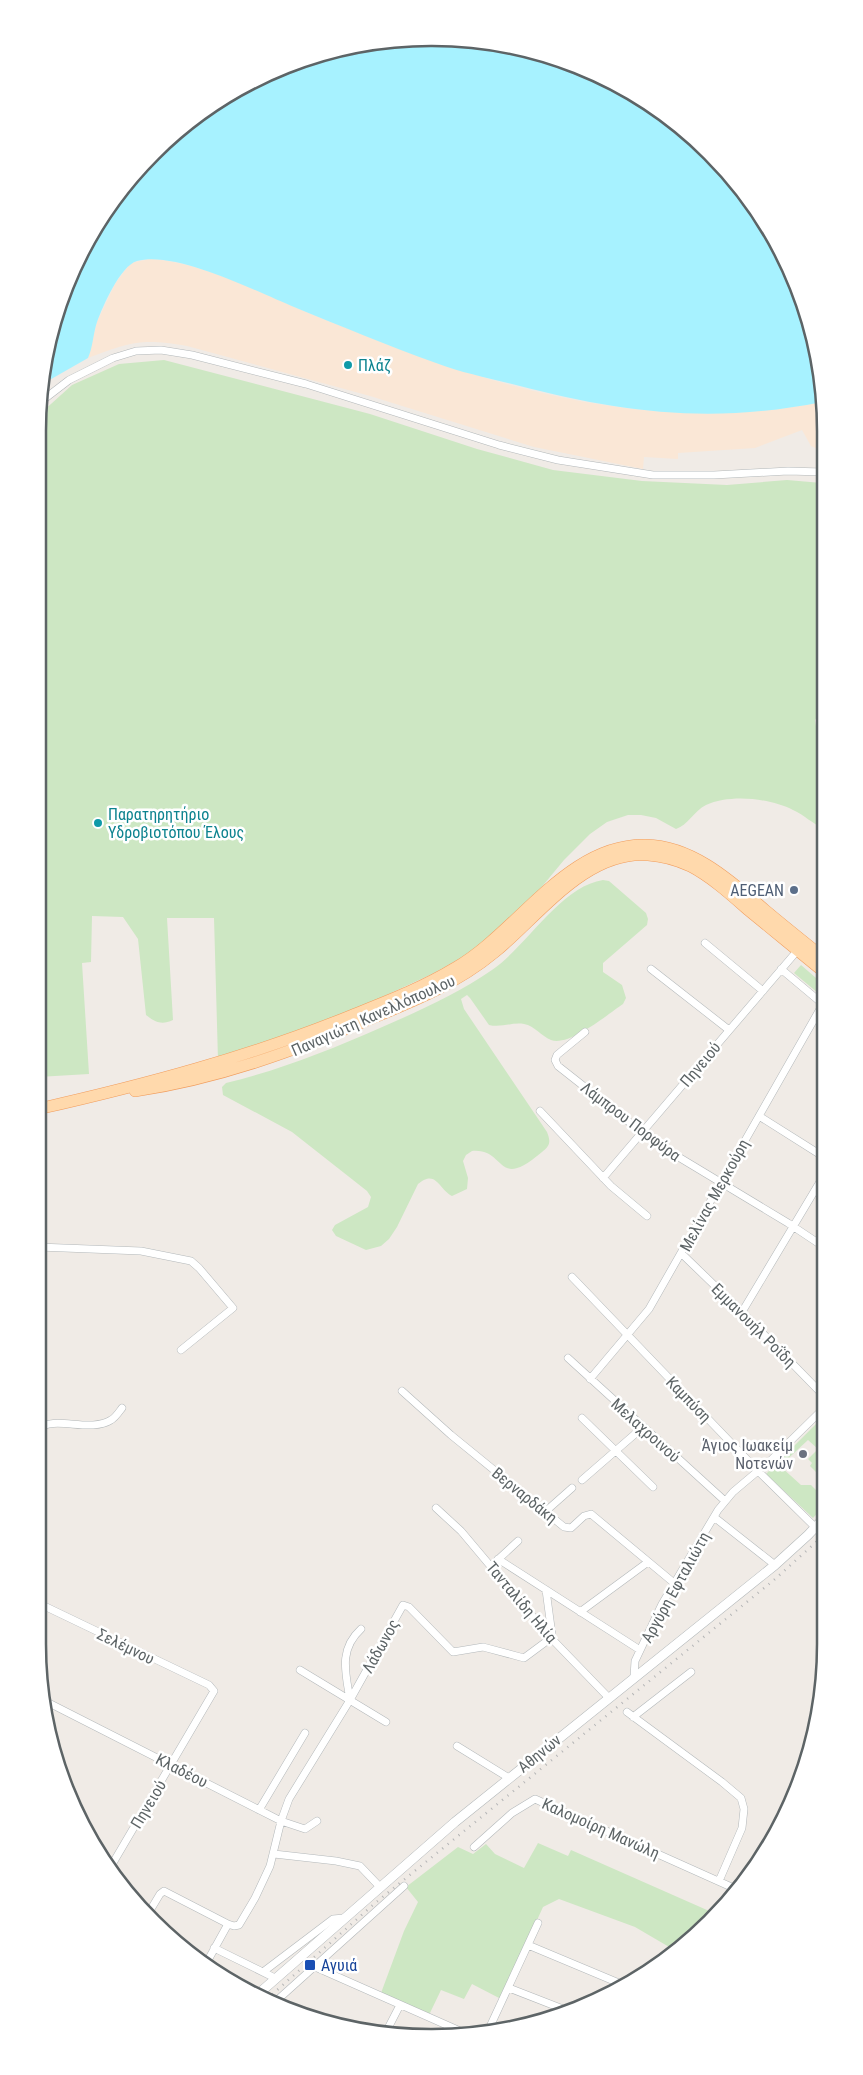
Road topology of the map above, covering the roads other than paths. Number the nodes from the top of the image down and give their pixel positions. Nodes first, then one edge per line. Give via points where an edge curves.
1 (48, 396) edge
2 (817, 472) edge
3 (705, 943) dead end
4 (797, 950) junction
5 (817, 952) edge
6 (817, 966) edge
7 (651, 969) dead end
8 (781, 970) junction
9 (763, 990) junction
10 (817, 999) edge
11 (817, 1014) edge
12 (729, 1030) junction
13 (586, 1032) dead end
14 (86, 1098) junction
15 (46, 1107) edge
16 (540, 1111) dead end
17 (759, 1116) junction
18 (642, 1132) junction
19 (817, 1153) edge
20 (603, 1178) junction
21 (721, 1182) junction
22 (817, 1187) edge
23 (647, 1216) dead end
24 (794, 1226) junction
25 (817, 1242) edge
26 (46, 1247) edge
27 (681, 1253) junction
28 (572, 1276) dead end
29 (742, 1312) junction
30 (627, 1333) junction
31 (181, 1350) dead end
32 (568, 1358) dead end
33 (590, 1379) junction
34 (817, 1389) edge
35 (402, 1391) dead end
36 (122, 1408) dead end
37 (817, 1415) edge
38 (582, 1418) dead end
39 (46, 1425) edge
40 (643, 1427) junction
41 (616, 1451) junction
42 (758, 1471) junction
43 (582, 1480) dead end
44 (653, 1487) dead end
45 (572, 1488) dead end
46 (725, 1501) junction
47 (436, 1508) dead end
48 (546, 1511) junction
49 (714, 1517) junction
50 (816, 1527) joint
51 (518, 1541) dead end
52 (498, 1559) junction
53 (648, 1562) junction
54 (775, 1564) junction
55 (491, 1566) junction
56 (674, 1583) junction
57 (546, 1590) junction
58 (46, 1607) edge
59 (580, 1612) junction
60 (361, 1629) dead end
61 (551, 1638) junction
62 (640, 1650) junction
63 (300, 1670) dead end
64 (691, 1672) dead end
65 (634, 1677) junction
66 (214, 1689) joint
67 (608, 1697) junction
68 (350, 1700) junction
69 (52, 1704) edge
70 (386, 1722) dead end
71 (305, 1733) dead end
72 (457, 1746) dead end
73 (172, 1765) junction
74 (509, 1778) junction
75 (259, 1810) junction
76 (281, 1821) junction
77 (317, 1821) dead end
78 (474, 1847) dead end
79 (274, 1854) junction
80 (114, 1862) edge
81 (719, 1881) junction
82 (404, 1886) dead end
83 (730, 1886) edge
84 (380, 1887) junction
85 (152, 1908) edge
86 (344, 1918) junction
87 (538, 1923) dead end
88 (228, 1924) junction
89 (528, 1945) junction
90 (214, 1948) junction
91 (209, 1958) edge
92 (313, 1966) junction
93 (264, 1972) junction
94 (275, 1978) junction
95 (616, 1982) edge
96 (508, 1988) junction
97 (263, 1990) edge
98 (280, 1997) edge
99 (400, 2005) junction
100 (558, 2007) edge
101 (491, 2024) edge
102 (389, 2026) edge
103 (452, 2028) edge

1 - 2 street via 69,380 113,358 136,351 161,350 306,384 499,445 558,460 653,475
3 - 9 street
4 - 6 main road, Παναγιώτη Κανελλόπουλου
4 - 8 street, Πηνειού
4 - 14 main road, Παναγιώτη Κανελλόπουλου via 692,867 661,857 627,856 606,862 582,875 484,962 405,1004 260,1062 172,1085
5 - 14 main road, Παναγιώτη Κανελλόπουλου via 699,860 666,847 624,846 595,856 576,868 483,950 422,986 264,1049
7 - 12 street
8 - 9 street, Πηνειού
8 - 10 street
9 - 12 street, Πηνειού
11 - 17 street, Μελίνας Μερκούρη
12 - 18 street, Πηνειού
13 - 18 street, Λάμπρου Πορφύρα via 557,1055 556,1063
14 - 15 main road, Παναγιώτη Κανελλόπουλου
16 - 20 street
17 - 19 street
17 - 21 street, Μελίνας Μερκούρη
18 - 20 street, Πηνειού
18 - 21 street, Λάμπρου Πορφύρα
20 - 23 street
21 - 24 street, Λάμπρου Πορφύρα
21 - 27 street, Μελίνας Μερκούρη
22 - 24 street
24 - 25 street, Λάμπρου Πορφύρα
24 - 29 street
26 - 31 street via 141,1251 194,1264 233,1308
27 - 29 street, Εμμανουήλ Ροΐδη
27 - 30 street, Μελίνας Μερκούρη via 643,1318
28 - 30 street, Καμπύση
29 - 34 street, Εμμανουήλ Ροΐδη
30 - 33 street, Μελίνας Μερκούρη
30 - 42 street, Καμπύση
32 - 33 street, Μελαχροινού
33 - 40 street, Μελαχροινού
35 - 48 street, Βερναρδάκη
36 - 39 street via 112,1420 88,1426
37 - 42 street, Αργύρη Εφταλιώτη
38 - 41 street
40 - 41 street
40 - 46 street, Μελαχροινού
41 - 43 street
41 - 44 street
42 - 46 street, Αργύρη Εφταλιώτη
42 - 50 street, Καμπύση
45 - 48 street
46 - 49 street, Αργύρη Εφταλιώτη
47 - 55 street, Τανταλίδη Ηλία
48 - 53 street, Βερναρδάκη via 569,1528 591,1514
49 - 54 street
49 - 56 street, Αργύρη Εφταλιώτη
50 - 54 street, Αθηνών
51 - 52 street
52 - 55 street
52 - 57 street
53 - 56 street, Βερναρδάκη
53 - 59 street
54 - 65 street, Αθηνών
55 - 61 street, Τανταλίδη Ηλία
56 - 62 street, Αργύρη Εφταλιώτη
57 - 59 street
57 - 61 street via 553,1627
58 - 66 street, Σελέμνου
59 - 62 street
60 - 68 street, Λάδωνος via 350,1644 345,1662
61 - 67 street, Τανταλίδη Ηλία
61 - 68 street, Λάδωνος via 524,1658 483,1647 456,1653 410,1607 404,1605
62 - 65 street, Αργύρη Εφταλιώτη via 634,1665
63 - 68 street
64 - 81 street via 630,1715 736,1794 742,1802 743,1822
65 - 67 street, Αθηνών
66 - 73 street, Πηνειού
67 - 74 street, Αθηνών
68 - 70 street
68 - 76 street, Λάδωνος via 304,1773
69 - 73 street, Κλαδέου
71 - 75 street
72 - 74 street
73 - 75 street, Κλαδέου
73 - 80 street, Πηνειού
74 - 84 street, Αθηνών
75 - 76 street, Κλαδέου
76 - 77 street, Κλαδέου via 305,1829
76 - 79 street, Λάδωνος
78 - 81 street, Καλομοίρη Μανώλη via 512,1813 535,1799
79 - 84 street via 360,1866
79 - 88 street, Λάδωνος via 241,1923
81 - 83 street, Καλομοίρη Μανώλη
82 - 92 street
84 - 86 street, Αθηνών
85 - 88 street via 164,1892
86 - 93 street via 333,1919
86 - 94 street, Αθηνών
87 - 89 street
88 - 90 street, Λάδωνος
89 - 95 street
89 - 96 street
90 - 91 street, Λάδωνος
90 - 93 street
92 - 98 street
92 - 99 street
93 - 94 street
94 - 97 street, Αθηνών
96 - 100 street
96 - 101 street
99 - 102 street
99 - 103 street

